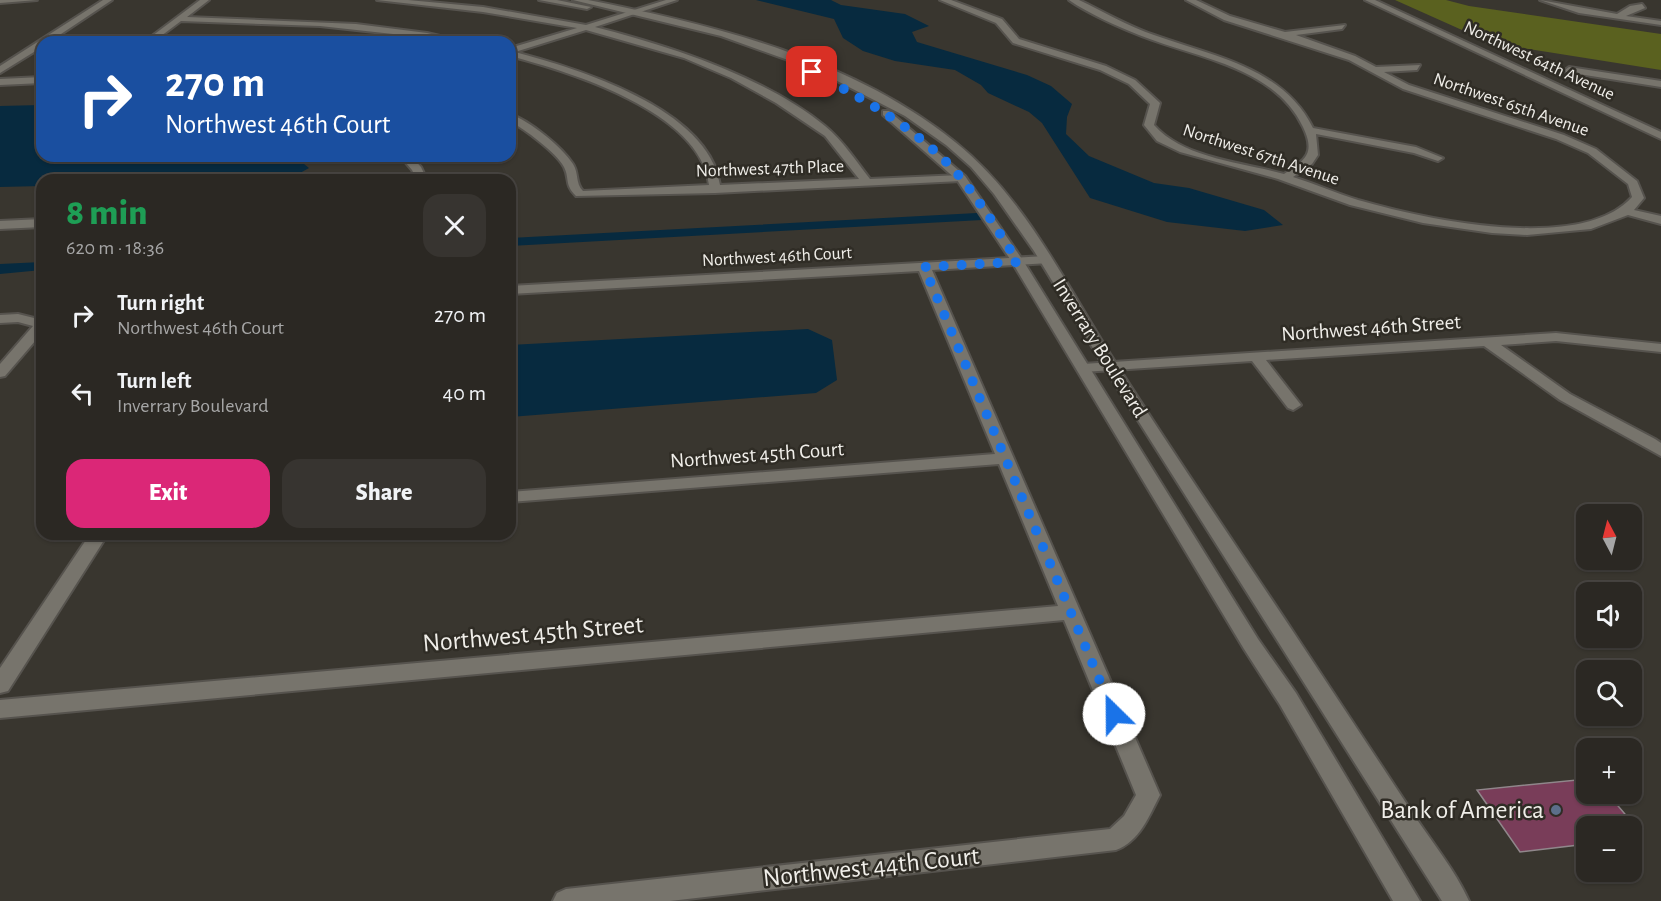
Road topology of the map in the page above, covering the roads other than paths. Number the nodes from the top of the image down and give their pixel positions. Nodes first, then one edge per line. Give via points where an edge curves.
1 (12, 0) edge
2 (33, 0) edge
3 (108, 0) edge
4 (205, 0) edge
5 (381, 0) edge
6 (543, 0) edge
7 (577, 0) edge
8 (673, 0) edge
9 (945, 0) edge
10 (1073, 0) edge
11 (1190, 0) edge
12 (1369, 0) edge
13 (1544, 0) edge
14 (0, 1) edge
15 (1642, 6) dead end
16 (0, 7) edge
17 (638, 11) junction
18 (627, 15) junction
19 (1618, 17) junction
20 (178, 19) junction
21 (1661, 23) edge
22 (1341, 27) dead end
23 (584, 28) junction
24 (1286, 34) junction
25 (54, 36) edge
26 (156, 36) edge
27 (427, 36) edge
28 (36, 47) edge
29 (516, 50) edge
30 (516, 54) edge
31 (1417, 67) dead end
32 (0, 70) edge
33 (1374, 70) junction
34 (1569, 70) dead end
35 (36, 81) edge
36 (0, 82) edge
37 (1661, 84) edge
38 (516, 120) edge
39 (1310, 130) junction
40 (1661, 136) edge
41 (1438, 158) dead end
42 (411, 162) edge
43 (419, 174) edge
44 (961, 178) junction
45 (1285, 178) junction
46 (867, 183) junction
47 (716, 190) junction
48 (1625, 210) junction
49 (1661, 220) edge
50 (36, 223) edge
51 (0, 225) edge
52 (1046, 260) junction
53 (1018, 262) junction
54 (924, 267) junction
55 (516, 290) edge
56 (0, 319) edge
57 (36, 321) edge
58 (36, 334) edge
59 (1488, 342) junction
60 (1661, 348) edge
61 (1256, 357) junction
62 (1111, 367) junction
63 (1083, 368) junction
64 (0, 373) edge
65 (1293, 405) dead end
66 (1661, 451) edge
67 (1007, 458) junction
68 (516, 497) edge
69 (95, 540) edge
70 (1231, 552) junction
71 (1199, 555) junction
72 (1071, 612) junction
73 (0, 685) edge
74 (0, 709) edge
75 (566, 901) edge
76 (1407, 901) edge
77 (1456, 901) edge

1 - 2 street
1 - 14 street
1 - 16 street
3 - 25 street
4 - 20 street
5 - 23 street via 510,13
6 - 18 street, Inverrary Boulevard
7 - 17 street, Inverrary Boulevard
8 - 17 street
9 - 45 street, Northwest 67th Avenue via 999,21 1016,41 1104,68 1132,82 1155,103 1149,125 1161,139 1179,148
10 - 39 street via 1128,28 1243,69 1287,98 1301,112
11 - 24 street, Northwest 65th Avenue via 1227,18
12 - 40 street, Northwest 64th Avenue
13 - 19 street
15 - 19 street
17 - 18 street
17 - 52 street, Inverrary Boulevard via 770,49 818,67 889,104 950,144 988,179
18 - 23 street
18 - 44 street, Inverrary Boulevard via 702,33 812,72 879,107
19 - 21 street
20 - 26 street
20 - 27 street via 325,24
22 - 24 street, Northwest 65th Avenue
23 - 29 street
23 - 46 street via 682,54 760,90 810,120 834,140
24 - 33 street, Northwest 65th Avenue
28 - 32 street
30 - 47 street via 582,75 663,116 692,139 710,163
31 - 33 street, Northwest 65th Avenue
33 - 48 street, Northwest 65th Avenue via 1406,87 1592,151 1633,183 1638,198
34 - 37 street
35 - 36 street
38 - 47 street, Northwest 47th Place via 533,130 569,166 573,187 580,194
39 - 41 street via 1416,150
39 - 45 street via 1314,151 1311,158
42 - 43 street
44 - 46 street, Northwest 47th Place
44 - 53 street, Inverrary Boulevard
45 - 48 street, Northwest 67th Avenue via 1379,210 1480,229 1562,229 1595,224 1621,216
46 - 47 street, Northwest 47th Place
48 - 49 street
50 - 51 street
52 - 53 street, Northwest 46th Court
52 - 62 street, Inverrary Boulevard
53 - 54 street, Northwest 46th Court
53 - 63 street, Inverrary Boulevard
54 - 55 street, Northwest 46th Court
54 - 67 street
56 - 57 street
58 - 64 street
59 - 60 street, Northwest 46th Street via 1556,337
59 - 61 street, Northwest 46th Street
59 - 66 street via 1565,397
61 - 62 street, Northwest 46th Street
61 - 65 street
62 - 63 street, Northwest 46th Street
62 - 70 street, Inverrary Boulevard
63 - 71 street, Inverrary Boulevard
67 - 68 street, Northwest 45th Court
67 - 72 street
69 - 73 street
70 - 71 street
70 - 77 street, Inverrary Boulevard
71 - 76 street, Inverrary Boulevard
72 - 74 street, Northwest 45th Street
72 - 75 street, Northwest 44th Court via 1148,795 1133,823 1116,839

